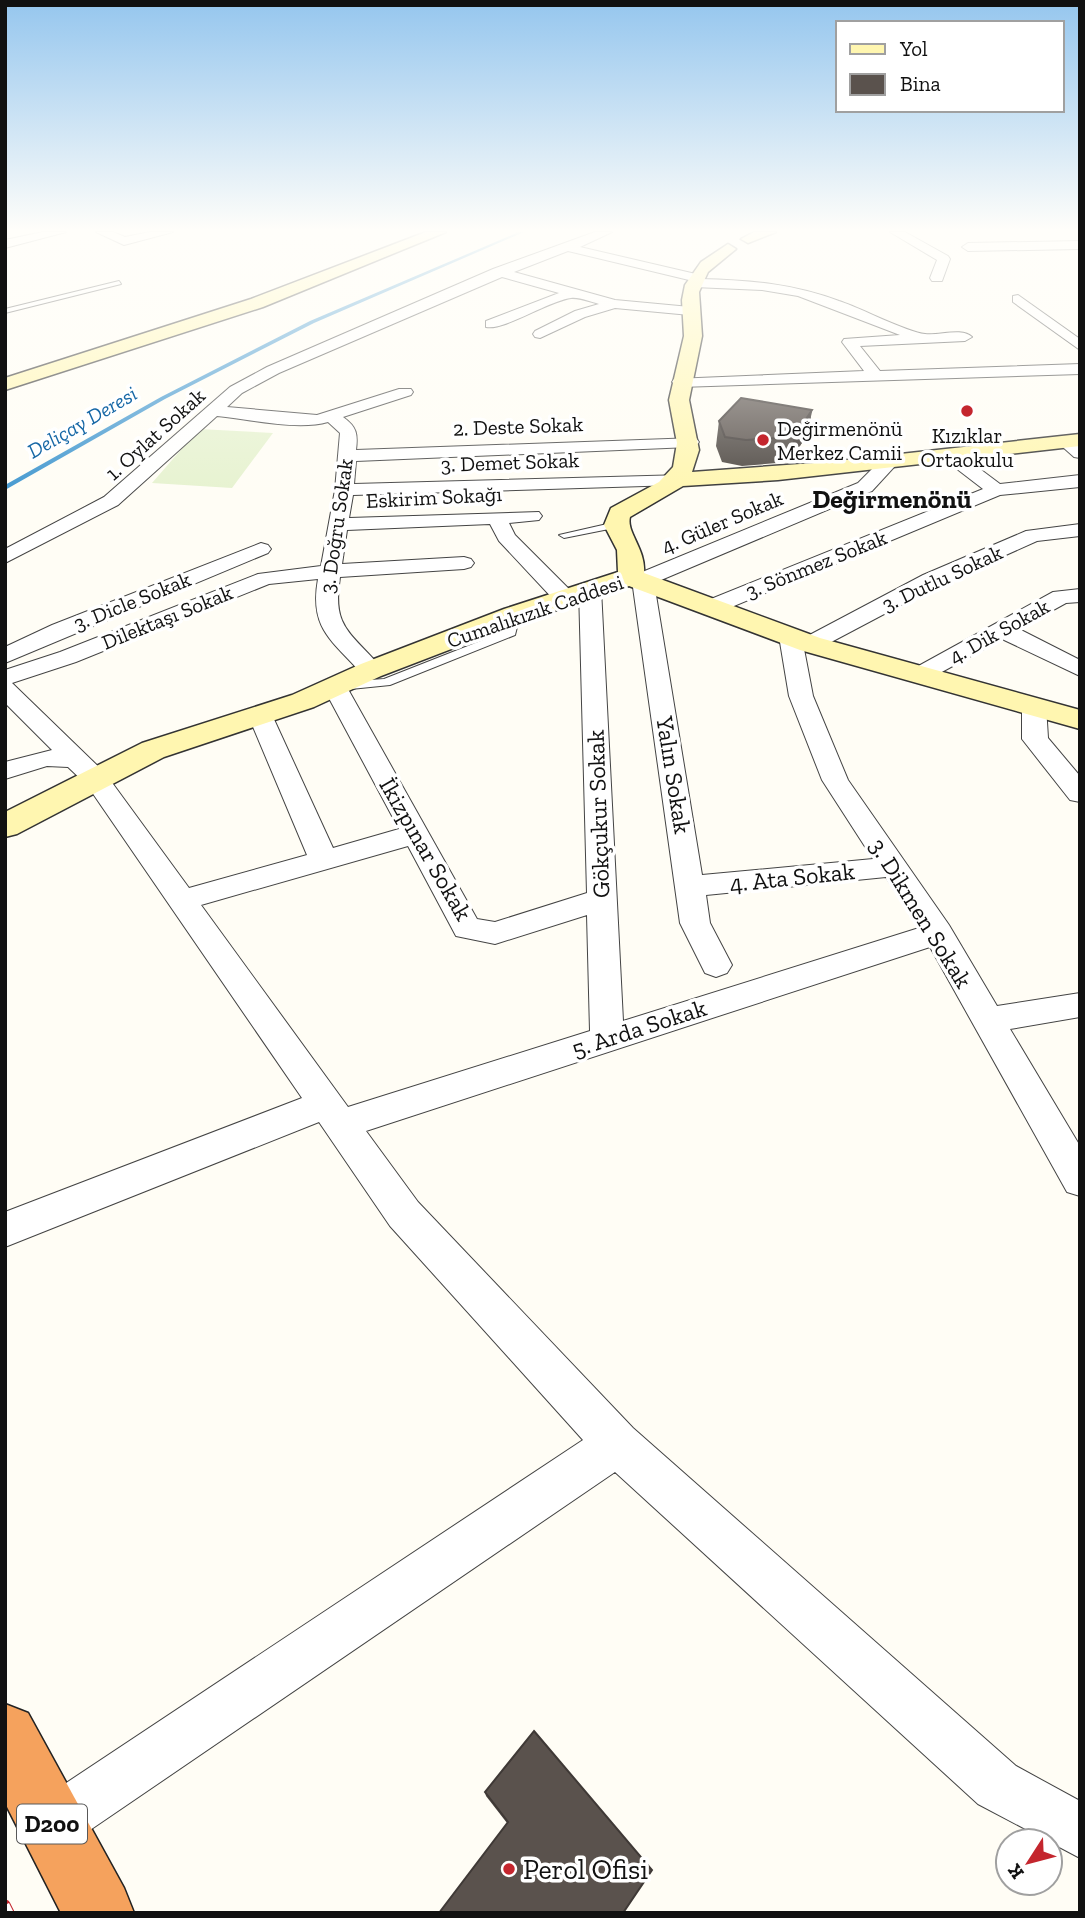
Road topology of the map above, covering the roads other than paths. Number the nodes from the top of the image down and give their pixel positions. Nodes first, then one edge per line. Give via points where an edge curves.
1 (199, 322) edge
2 (385, 322) edge
3 (497, 322) edge
4 (565, 322) edge
5 (692, 322) edge
6 (879, 322) edge
7 (1048, 322) edge
8 (491, 324) dead end
9 (541, 334) dead end
10 (965, 337) dead end
11 (922, 339) junction
12 (1080, 346) edge
13 (1080, 369) edge
14 (875, 375) junction
15 (680, 382) junction
16 (5, 384) edge
17 (405, 393) dead end
18 (213, 410) junction
19 (331, 417) junction
20 (690, 442) junction
21 (1075, 445) edge
22 (581, 446) junction
23 (950, 455) junction
24 (347, 456) junction
25 (889, 462) junction
26 (677, 479) junction
27 (1080, 481) edge
28 (588, 482) junction
29 (1040, 485) junction
30 (344, 490) junction
31 (996, 490) junction
32 (1070, 510) edge
33 (532, 516) dead end
34 (498, 517) junction
35 (339, 524) junction
36 (617, 525) junction
37 (1080, 530) edge
38 (564, 534) dead end
39 (261, 549) dead end
40 (5, 557) edge
41 (464, 563) dead end
42 (331, 571) junction
43 (637, 579) junction
44 (577, 593) junction
45 (1080, 595) edge
46 (714, 606) junction
47 (514, 615) junction
48 (1002, 630) junction
49 (800, 640) junction
50 (5, 656) edge
51 (1080, 669) edge
52 (371, 670) junction
53 (921, 674) junction
54 (5, 678) edge
55 (335, 687) junction
56 (5, 689) edge
57 (1034, 706) junction
58 (260, 715) junction
59 (1080, 720) edge
60 (85, 769) junction
61 (5, 771) edge
62 (1080, 794) edge
63 (5, 825) edge
64 (416, 834) junction
65 (324, 860) junction
66 (892, 867) junction
67 (691, 887) junction
68 (602, 899) junction
69 (181, 900) junction
70 (938, 933) junction
71 (716, 965) dead end
72 (1080, 1005) edge
73 (986, 1020) junction
74 (607, 1039) junction
75 (333, 1114) junction
76 (1075, 1161) edge
77 (5, 1230) edge
78 (617, 1444) junction
79 (5, 1736) edge
80 (52, 1824) junction
81 (1080, 1831) edge
82 (99, 1913) edge

1 - 16 street
2 - 18 street, 1. Oylat Sokak via 274,370 236,390
3 - 8 street
4 - 9 street
5 - 15 street
6 - 11 street
7 - 12 street
10 - 11 street
11 - 14 street via 849,342
13 - 14 street
14 - 15 street
15 - 20 street via 680,411
17 - 19 street
18 - 19 street via 300,420
18 - 40 street, 1. Oylat Sokak via 111,501
19 - 24 street, 3. Doğru Sokak via 349,433
20 - 22 street, 2. Deste Sokak
20 - 26 street via 688,459
21 - 23 street
22 - 24 street, 2. Deste Sokak
22 - 28 street
23 - 25 street
23 - 31 street
24 - 30 street, 3. Doğru Sokak
25 - 26 street
25 - 43 street, 4. Güler Sokak via 865,487
26 - 28 street, 3. Demet Sokak
26 - 36 street via 619,513
27 - 29 street, 3. Sönmez Sokak
28 - 30 street, 3. Demet Sokak
29 - 31 street, 3. Sönmez Sokak
29 - 32 street
30 - 35 street, 3. Doğru Sokak
31 - 46 street, 3. Sönmez Sokak
33 - 34 street, Eskirim Sokağı
34 - 35 street, Eskirim Sokağı
34 - 44 street via 506,537
35 - 42 street, 3. Doğru Sokak
36 - 38 lane
36 - 43 street via 630,548
37 - 49 street, 3. Dutlu Sokak via 1033,536
39 - 50 street, 3. Dicle Sokak
41 - 42 street, Dilektaşı Sokak
42 - 52 street, 3. Doğru Sokak via 325,603 332,626
42 - 54 street, Dilektaşı Sokak via 265,578
43 - 44 street, Cumalıkızık Caddesi
43 - 46 street, Cumalıkızık Caddesi
43 - 67 street, Yalın Sokak
44 - 47 street, Cumalıkızık Caddesi
44 - 68 street, Gökçukur Sokak
45 - 48 street, 4. Dik Sokak via 1061,597
46 - 49 street, Cumalıkızık Caddesi
47 - 52 street, Cumalıkızık Caddesi
47 - 55 lane via 512,633 386,682
48 - 51 street
48 - 53 street, 4. Dik Sokak
49 - 53 street, Cumalıkızık Caddesi
49 - 66 street, 3. Dikmen Sokak via 801,696 835,780
52 - 55 street, Cumalıkızık Caddesi
53 - 57 street, Cumalıkızık Caddesi
55 - 58 street, Cumalıkızık Caddesi
55 - 64 street, İkizpınar Sokak
56 - 60 street
57 - 59 street, Cumalıkızık Caddesi
57 - 62 street via 1035,739
58 - 60 street, Cumalıkızık Caddesi
58 - 65 street
60 - 61 street via 46,758
60 - 63 street, Cumalıkızık Caddesi
60 - 69 street
64 - 65 street
64 - 68 street, İkizpınar Sokak via 467,928 495,933
65 - 69 street
66 - 67 street, 4. Ata Sokak
66 - 70 street, 3. Dikmen Sokak
67 - 71 street, Yalın Sokak via 695,923
68 - 74 street, Gökçukur Sokak
69 - 75 street
70 - 73 street, 3. Dikmen Sokak
70 - 74 street, 5. Arda Sokak
72 - 73 street
73 - 76 street, 3. Dikmen Sokak
74 - 75 street, 5. Arda Sokak
75 - 77 street, 5. Arda Sokak
75 - 78 street via 404,1214
78 - 80 street
78 - 81 street via 997,1784
79 - 80 highway, D200
80 - 82 highway, D200

